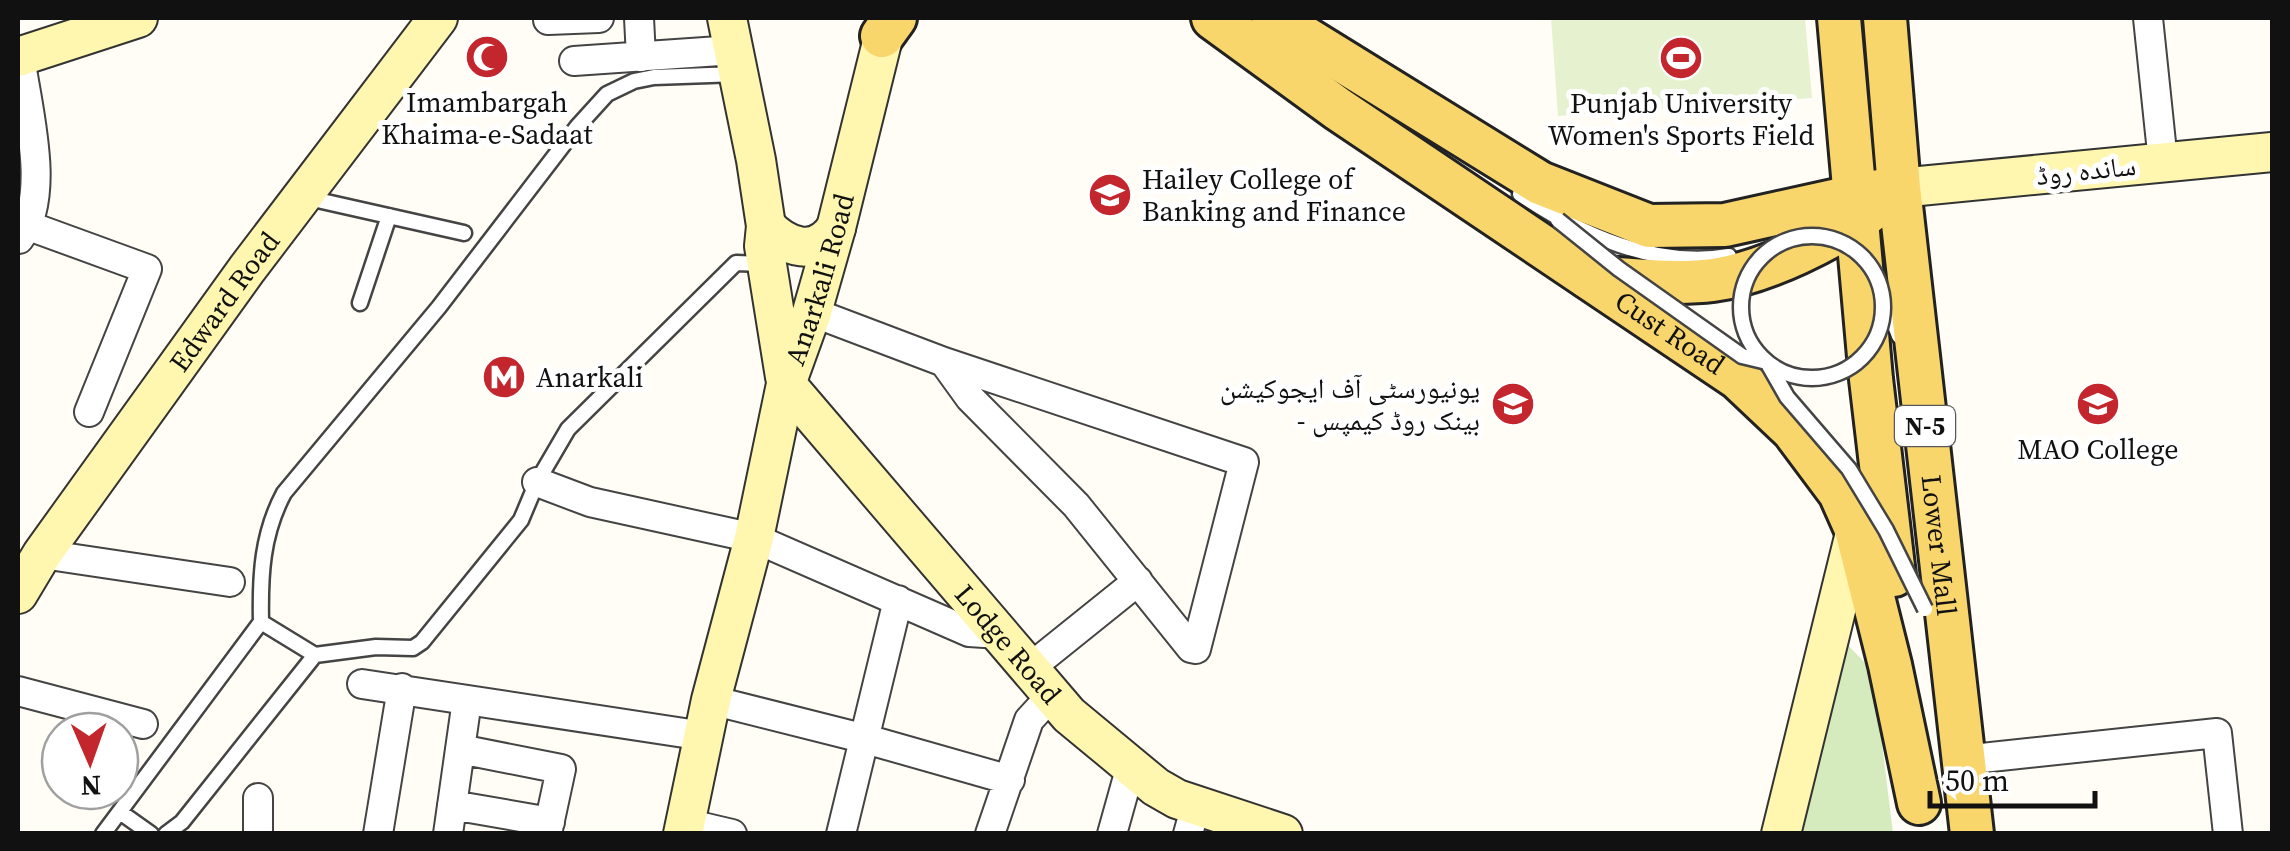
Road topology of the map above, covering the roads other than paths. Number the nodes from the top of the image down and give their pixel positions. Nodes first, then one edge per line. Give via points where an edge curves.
1 (134, 18) edge
2 (438, 18) edge
3 (599, 18) edge
4 (639, 18) edge
5 (1212, 18) edge
6 (1258, 18) edge
7 (1274, 18) edge
8 (1839, 18) edge
9 (1885, 18) edge
10 (2148, 18) edge
11 (548, 20) dead end
12 (888, 24) edge
13 (733, 47) edge
14 (19, 56) edge
15 (641, 57) junction
16 (574, 61) dead end
17 (1447, 145) dead end
18 (2272, 152) edge
19 (2163, 162) junction
20 (1511, 188) dead end
21 (1899, 188) junction
22 (302, 197) junction
23 (1855, 208) junction
24 (388, 216) junction
25 (1558, 220) junction
26 (766, 226) junction
27 (836, 228) junction
28 (23, 233) edge
29 (464, 233) dead end
30 (1776, 246) junction
31 (766, 264) junction
32 (1586, 277) junction
33 (1882, 292) junction
34 (360, 302) dead end
35 (812, 312) junction
36 (944, 362) junction
37 (1767, 362) junction
38 (786, 384) junction
39 (88, 412) dead end
40 (1878, 430) junction
41 (1915, 473) dead end
42 (537, 482) junction
43 (1856, 530) junction
44 (754, 538) junction
45 (42, 554) junction
46 (1924, 578) dead end
47 (1138, 581) junction
48 (230, 582) dead end
49 (18, 594) edge
50 (898, 600) junction
51 (1925, 609) junction
52 (261, 622) junction
53 (1928, 626) dead end
54 (1000, 634) junction
55 (315, 655) junction
56 (1042, 681) junction
57 (362, 684) dead end
58 (402, 688) junction
59 (18, 691) edge
60 (467, 700) junction
61 (708, 718) junction
62 (143, 724) dead end
63 (862, 738) junction
64 (460, 749) junction
65 (1963, 760) junction
66 (1130, 766) junction
67 (1010, 780) junction
68 (258, 798) dead end
69 (452, 805) junction
70 (120, 812) junction
71 (1921, 818) edge
72 (1192, 819) edge
73 (549, 828) edge
74 (684, 828) edge
75 (104, 834) edge
76 (152, 834) edge
77 (166, 834) edge
78 (258, 834) edge
79 (378, 834) edge
80 (448, 834) edge
81 (732, 834) edge
82 (841, 834) edge
83 (990, 834) edge
84 (1112, 834) edge
85 (1283, 834) edge
86 (1781, 834) edge
87 (1972, 834) edge
88 (2228, 834) edge

1 - 14 street
2 - 22 street, Edward Road
3 - 11 street
4 - 15 street
5 - 32 main road, Cust Road
6 - 17 lane
7 - 23 main road via 1540,183 1649,226 1725,226
8 - 23 main road, Lower Mall / N-5
9 - 21 main road, Lower Mall / N-5
10 - 19 street
12 - 27 street, Anarkali Road
13 - 15 street
13 - 26 street
13 - 52 lane via 686,75 634,81 608,94 577,126 439,307 284,492 262,553
14 - 28 street via 37,187
15 - 16 street
18 - 19 street, ساندہ روڈ
19 - 21 street, ساندہ روڈ
20 - 25 lane
21 - 23 main road
21 - 65 main road, Lower Mall / N-5
22 - 24 lane
22 - 45 street, Edward Road
23 - 32 main road via 1757,268 1713,280
23 - 40 main road, Lower Mall / N-5
24 - 29 lane
24 - 34 lane
25 - 30 lane, bridge via 1669,257 1714,258
25 - 37 lane, bridge via 1742,356
26 - 27 street via 782,242 800,246 820,244
26 - 31 street
27 - 35 street, Anarkali Road
28 - 39 street via 147,269
30 - 33 lane, bridge via 1797,237 1841,242 1874,271
30 - 37 lane, bridge via 1746,279 1741,302 1752,345
31 - 38 street
31 - 42 lane via 736,262 568,429
32 - 43 main road, Cust Road via 1738,378 1794,430 1840,493
33 - 37 lane, bridge via 1878,335 1850,368 1808,378
33 - 41 lane via 1902,345
35 - 36 street
35 - 38 street, Anarkali Road
36 - 47 street
36 - 47 street via 1244,462 1196,650
37 - 51 lane, bridge via 1787,397 1850,469
38 - 44 street, Anarkali Road
38 - 54 street, Lodge Road
40 - 43 street
40 - 71 main road, Lower Mall / N-5
42 - 44 street via 590,502
42 - 55 lane via 521,520 422,642
43 - 71 main road, Cust Road
43 - 86 street
44 - 50 street
44 - 61 street, Anarkali Road
45 - 48 street
45 - 49 street, Edward Road
46 - 51 lane, bridge
47 - 56 street
50 - 54 street via 969,632
50 - 63 street
51 - 53 lane
52 - 55 lane
52 - 70 lane
54 - 56 street, Lodge Road
55 - 77 lane
56 - 66 street, Lodge Road via 1069,716
56 - 67 street
57 - 58 street
58 - 60 street
58 - 79 street
59 - 62 street
60 - 61 street
60 - 64 street
61 - 63 street
61 - 74 street, Anarkali Road
63 - 67 street
63 - 82 street
64 - 69 street
64 - 73 street via 561,768
65 - 87 main road, Lower Mall / N-5
65 - 88 street via 2217,733
66 - 72 street, Lodge Road
66 - 84 street
67 - 83 street
68 - 78 street
69 - 73 street
69 - 80 street
70 - 75 lane
70 - 76 lane
72 - 85 street, Lodge Road
74 - 81 street

